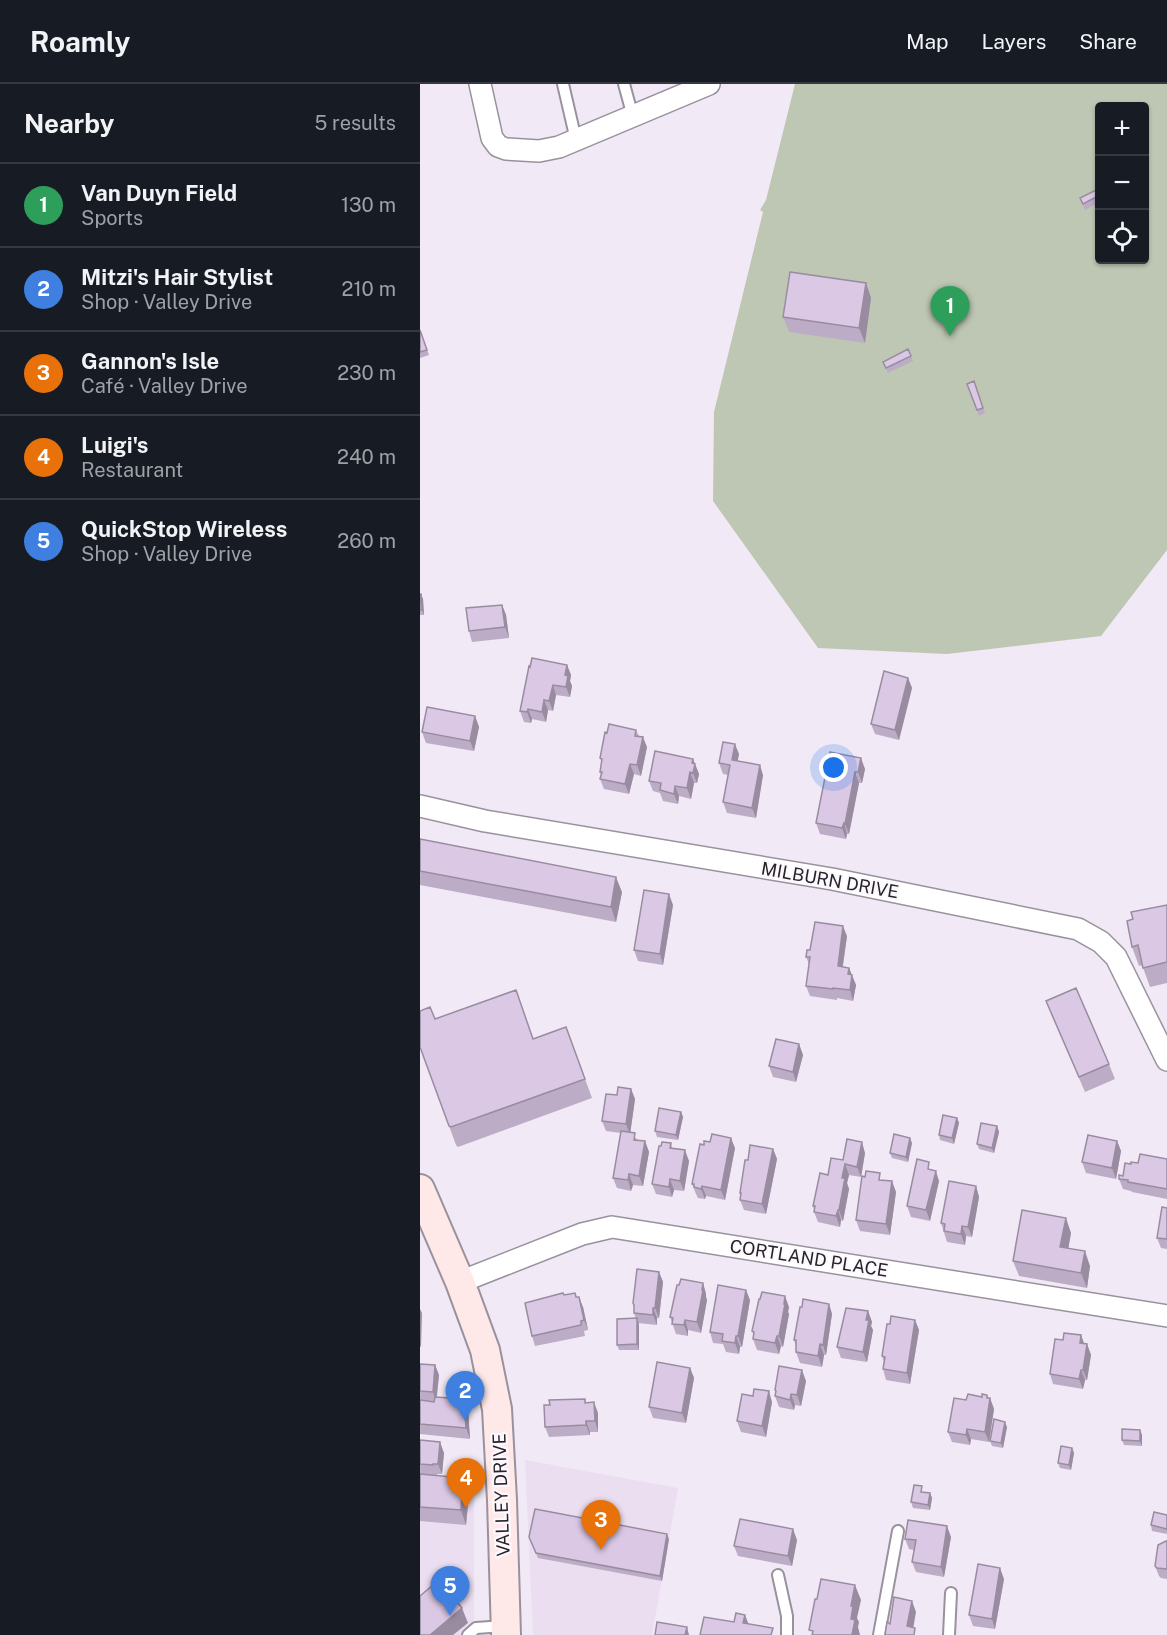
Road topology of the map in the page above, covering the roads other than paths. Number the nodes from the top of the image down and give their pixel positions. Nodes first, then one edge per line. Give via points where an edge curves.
1 (480, 84) edge
2 (563, 84) edge
3 (624, 84) edge
4 (709, 84) edge
5 (633, 117) junction
6 (576, 140) junction
7 (420, 806) edge
8 (1167, 1060) edge
9 (421, 1197) edge
10 (459, 1282) junction
11 (1167, 1316) edge
12 (898, 1531) dead end
13 (778, 1575) dead end
14 (951, 1593) dead end
15 (506, 1630) edge
16 (468, 1635) edge
17 (787, 1635) edge
18 (879, 1635) edge
19 (949, 1635) edge

1 - 6 street via 492,138 498,146 539,151
2 - 6 lane
3 - 5 lane
4 - 5 street
5 - 6 street
7 - 8 street, MILBURN DRIVE via 485,821 832,879 1078,929 1101,942 1116,957
9 - 10 main road, VALLEY DRIVE
10 - 11 street, CORTLAND PLACE via 582,1234 612,1227
10 - 15 main road, VALLEY DRIVE via 485,1350 497,1408
12 - 18 lane
13 - 17 lane
14 - 19 lane
15 - 16 lane via 476,1628

